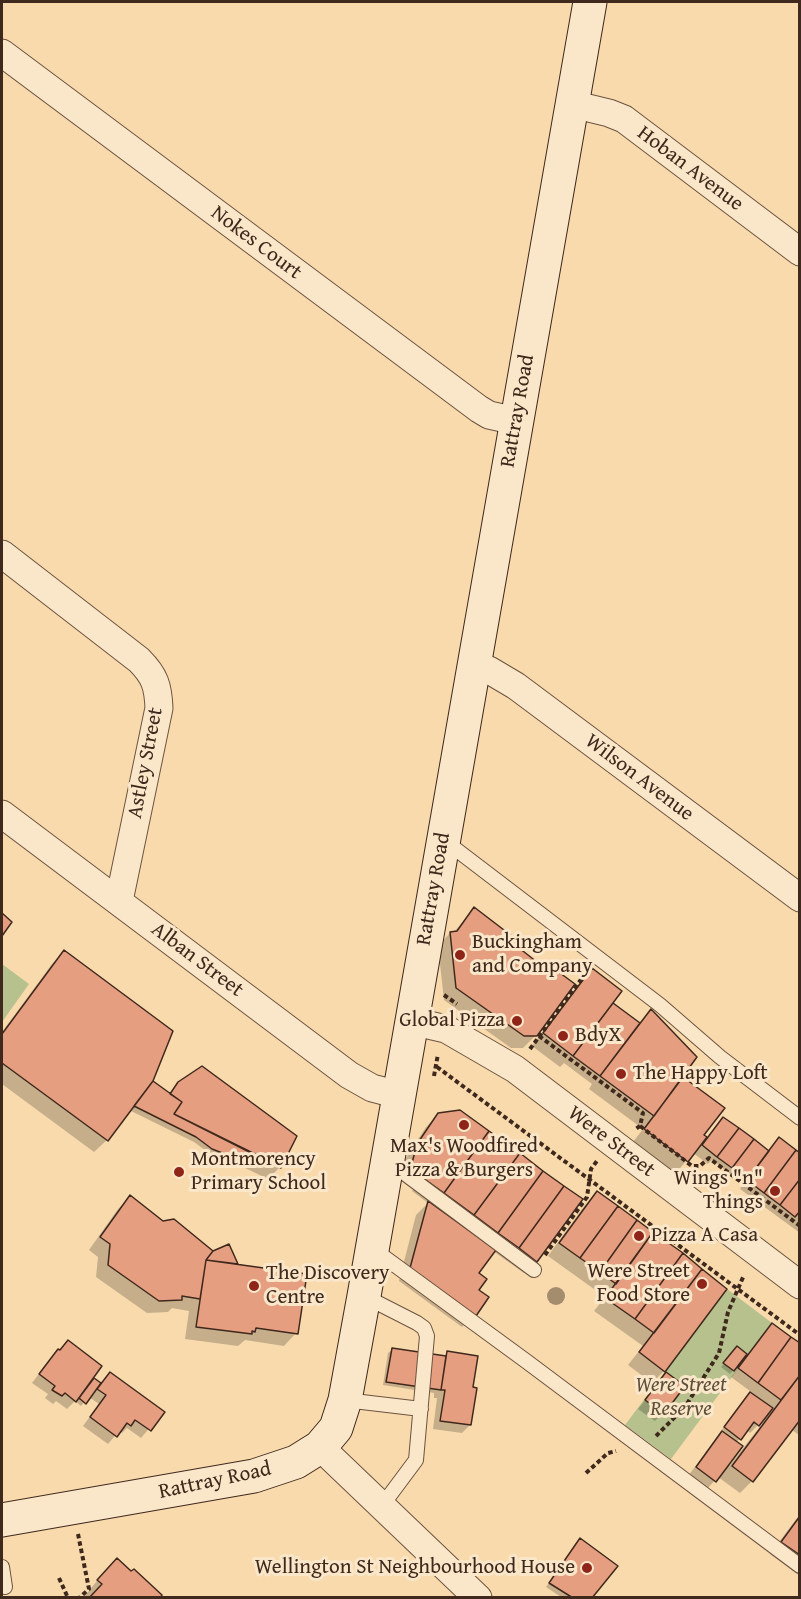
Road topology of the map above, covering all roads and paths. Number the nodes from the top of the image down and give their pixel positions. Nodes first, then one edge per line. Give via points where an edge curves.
1 (590, 2) edge
2 (2, 53) edge
3 (572, 104) junction
4 (800, 252) edge
5 (516, 421) junction
6 (2, 554) edge
7 (473, 667) junction
8 (2, 814) edge
9 (443, 839) junction
10 (800, 898) edge
11 (118, 901) junction
12 (597, 957) junction
13 (411, 1020) junction
14 (539, 1036) junction
15 (436, 1067) dead end
16 (515, 1069) junction
17 (399, 1095) junction
18 (800, 1118) edge
19 (640, 1126) junction
20 (612, 1142) junction
21 (388, 1161) junction
22 (590, 1181) junction
23 (800, 1226) edge
24 (372, 1248) junction
25 (754, 1252) junction
26 (534, 1270) joint
27 (800, 1285) edge
28 (737, 1290) junction
29 (364, 1296) junction
30 (800, 1335) edge
31 (345, 1400) junction
32 (421, 1409) junction
33 (320, 1447) junction
34 (640, 1447) junction
35 (586, 1473) dead end
36 (381, 1507) junction
37 (73, 1508) junction
38 (2, 1520) edge
39 (800, 1566) edge
40 (2, 1567) edge
41 (59, 1578) dead end
42 (5, 1587) dead end
43 (68, 1598) edge
44 (79, 1598) edge
45 (478, 1598) edge

1 - 3 street, Rattray Road
2 - 5 street, Nokes Court via 479,409
3 - 4 street, Hoban Avenue via 624,119
3 - 5 street, Rattray Road
5 - 7 street, Rattray Road
6 - 11 street, Astley Street via 139,660 151,672 158,689 159,708
7 - 9 street, Rattray Road
7 - 10 street, Wilson Avenue via 489,670 516,686
8 - 11 street, Alban Street
9 - 12 lane
9 - 13 street, Rattray Road
11 - 17 street, Alban Street via 349,1075 372,1088
12 - 14 path
12 - 18 lane
13 - 16 street, Were Street via 446,1029
13 - 17 street, Rattray Road
14 - 16 path
14 - 19 path via 643,1113
15 - 22 path
16 - 20 street, Were Street
17 - 21 street, Rattray Road
19 - 20 path
19 - 23 path via 692,1166 700,1166 709,1158
20 - 22 path via 591,1169
20 - 25 street, Were Street
21 - 24 street, Rattray Road
21 - 26 lane
22 - 26 path via 587,1197
22 - 28 path
24 - 29 street, Rattray Road
24 - 34 lane
25 - 27 street, Were Street
25 - 28 path
28 - 30 path
28 - 34 path via 719,1353 685,1407
29 - 31 street, Rattray Road
29 - 32 lane via 424,1328 427,1336
31 - 32 lane
31 - 33 street, Rattray Road via 336,1428
32 - 36 lane via 416,1460
33 - 36 street
33 - 37 street, Rattray Road via 296,1462 254,1476
34 - 35 path via 608,1453
34 - 39 lane
36 - 45 street
37 - 38 street, Rattray Road
37 - 44 path via 88,1589
40 - 42 lane
41 - 43 path

